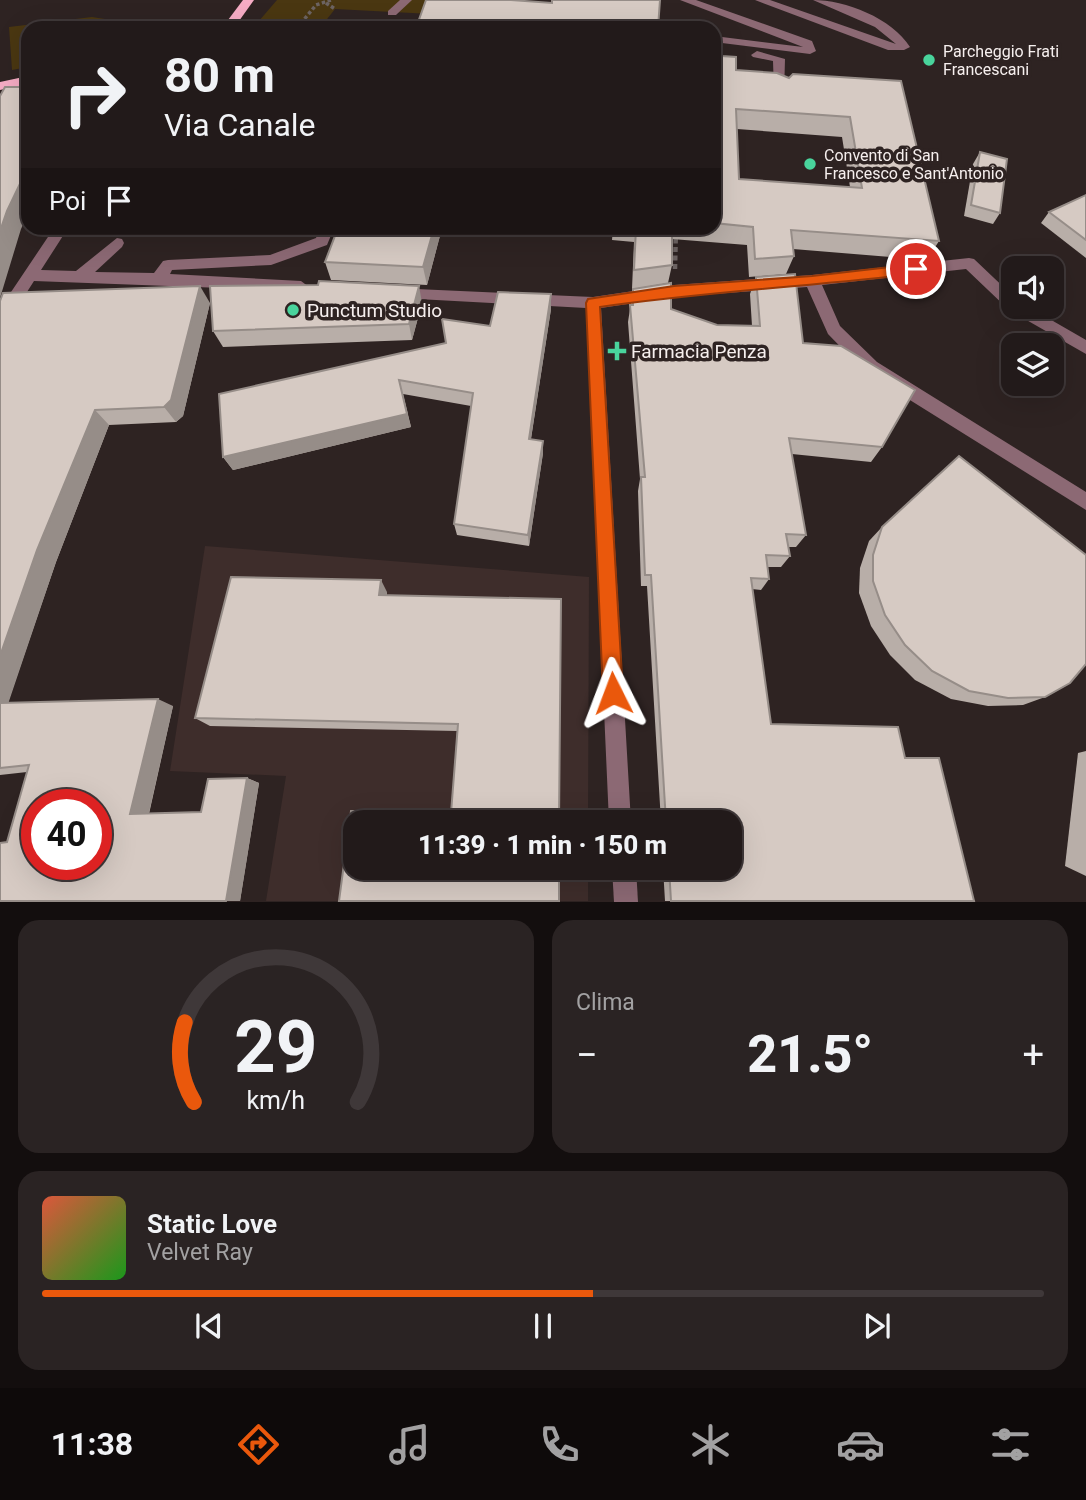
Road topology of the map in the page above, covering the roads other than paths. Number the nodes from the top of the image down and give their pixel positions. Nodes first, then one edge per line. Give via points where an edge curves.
1 (249, 0) edge
2 (407, 0) edge
3 (685, 0) edge
4 (760, 0) edge
5 (818, 0) edge
6 (392, 13) dead end
7 (233, 21) edge
8 (721, 40) edge
9 (721, 49) edge
10 (21, 82) edge
11 (0, 86) edge
12 (780, 92) edge
13 (57, 235) edge
14 (324, 235) edge
15 (117, 243) dead end
16 (31, 275) junction
17 (79, 277) junction
18 (157, 280) junction
19 (812, 281) junction
20 (323, 289) edge
21 (387, 292) edge
22 (1001, 294) edge
23 (593, 303) junction
24 (1036, 319) edge
25 (0, 331) edge
26 (1086, 348) edge
27 (1086, 502) edge
28 (619, 810) edge
29 (625, 880) edge
30 (626, 901) edge

1 - 7 main road
2 - 6 street
3 - 8 street via 808,43 810,51
4 - 5 street via 892,48 904,47 901,38 885,27
9 - 12 street via 779,59
10 - 11 main road
13 - 16 street
14 - 18 street via 321,241 271,260 168,265
15 - 17 street
16 - 17 street
16 - 25 street via 10,304
17 - 18 street
18 - 20 street
19 - 22 street via 969,263
19 - 23 street via 674,291
19 - 27 street via 834,330 871,367
21 - 23 street
23 - 28 street
24 - 26 street
29 - 30 street

